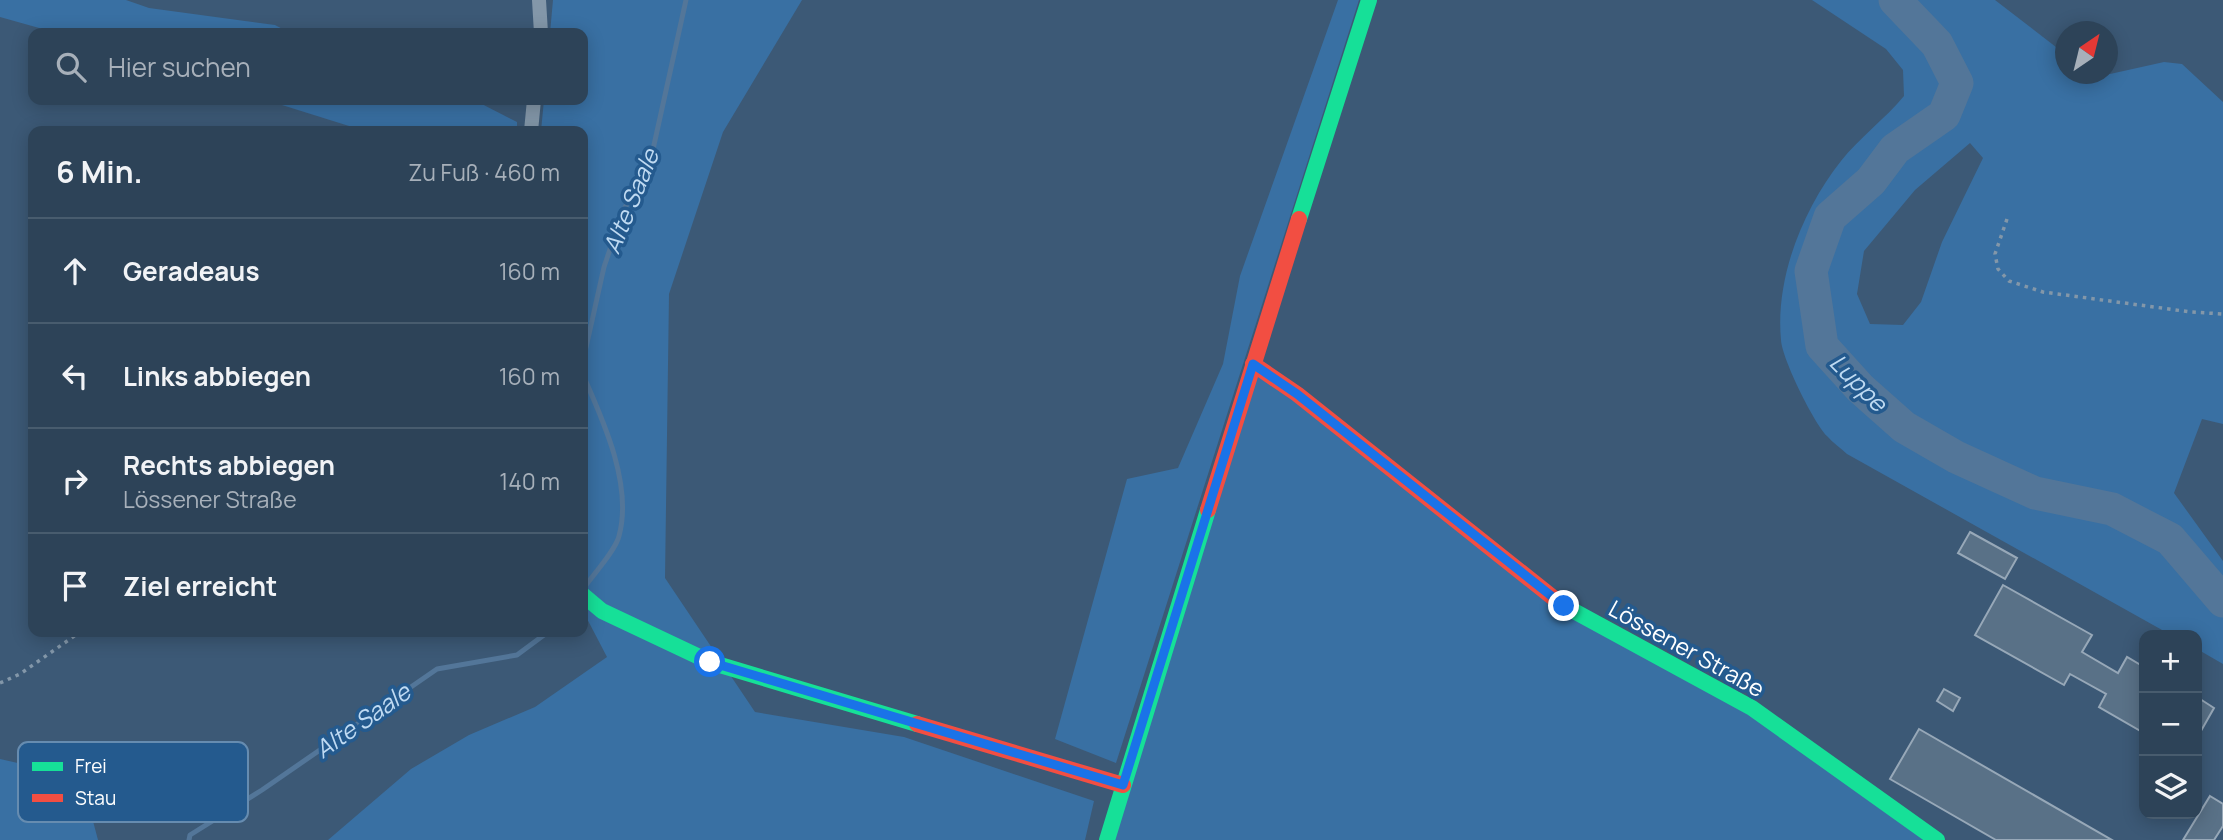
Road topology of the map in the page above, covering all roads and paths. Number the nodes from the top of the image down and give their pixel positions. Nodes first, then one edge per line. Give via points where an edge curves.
1 (539, 0) edge
2 (1369, 0) edge
3 (541, 28) edge
4 (534, 105) edge
5 (531, 126) edge
6 (2007, 219) dead end
7 (2223, 314) edge
8 (1253, 364) junction
9 (588, 599) edge
10 (73, 637) edge
11 (0, 683) edge
12 (1123, 785) junction
13 (1107, 840) edge
14 (1937, 840) edge

1 - 3 street
2 - 8 street
4 - 5 street
6 - 7 path via 1995,254 1998,269 2009,281 2043,292
8 - 12 street
8 - 14 street, Lössener Straße via 1564,606 1752,708
9 - 12 street via 603,611 710,662
10 - 11 path
12 - 13 street

